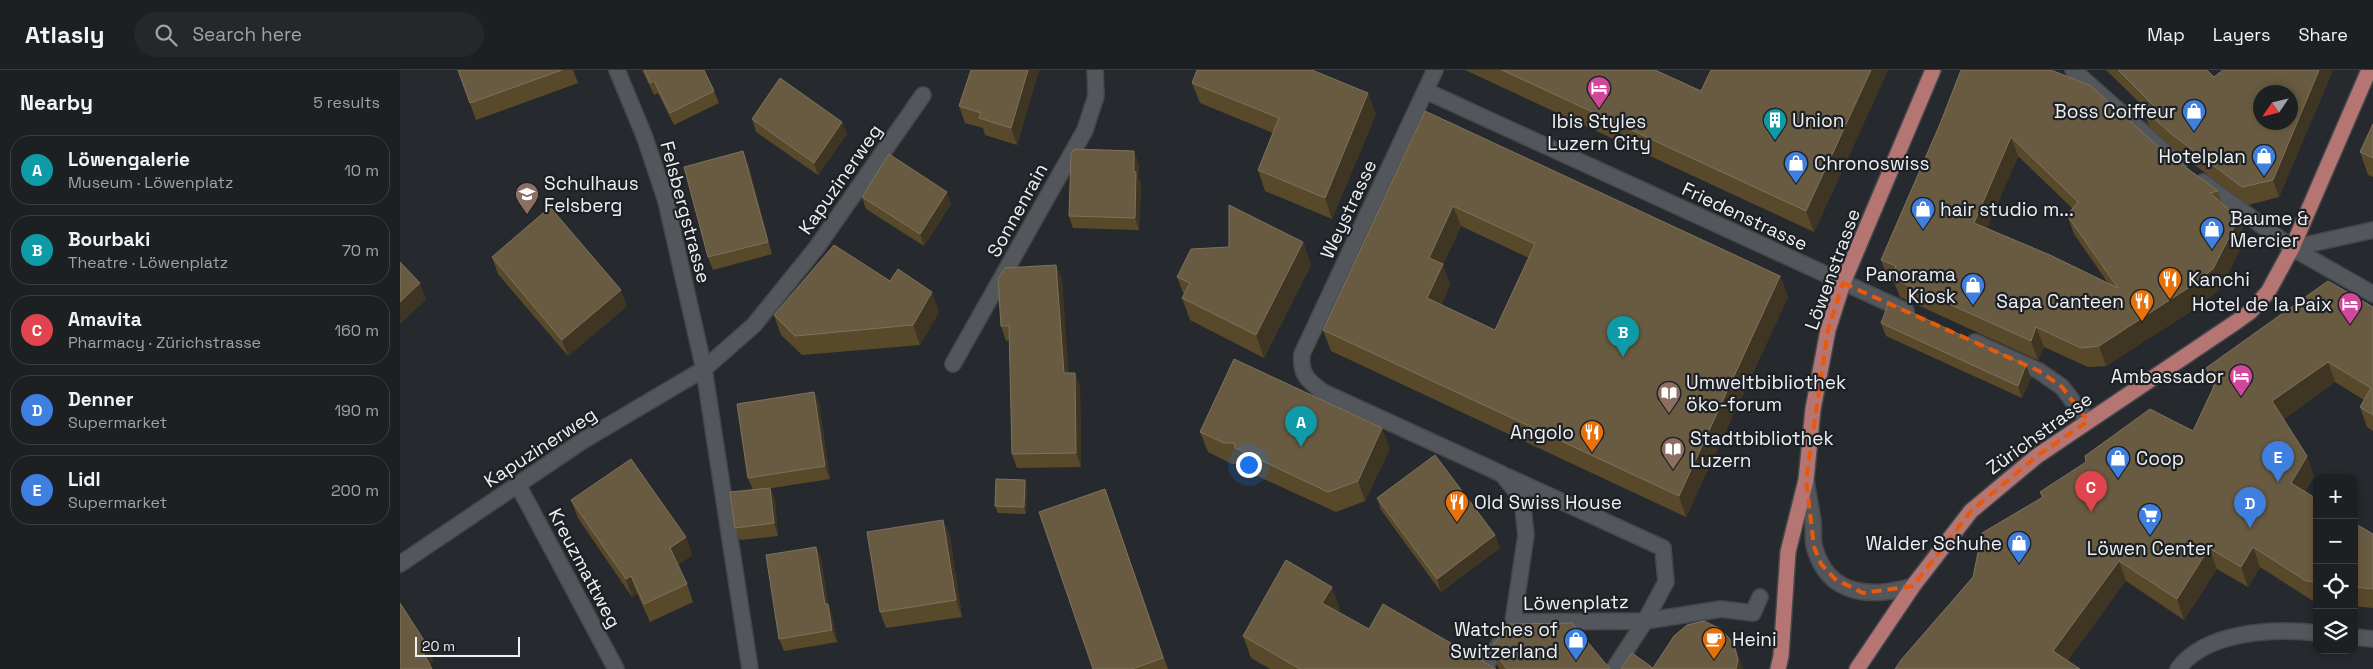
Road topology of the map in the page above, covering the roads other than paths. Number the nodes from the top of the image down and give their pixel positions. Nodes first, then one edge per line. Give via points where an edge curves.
1 (617, 70) edge
2 (1095, 70) edge
3 (1435, 70) edge
4 (1934, 70) edge
5 (2073, 70) edge
6 (2369, 70) edge
7 (1426, 91) junction
8 (922, 95) dead end
9 (2373, 230) edge
10 (2292, 248) junction
11 (1844, 283) junction
12 (2373, 294) edge
13 (1923, 319) edge
14 (1959, 335) edge
15 (953, 364) dead end
16 (1301, 366) joint
17 (704, 369) junction
18 (2088, 421) junction
19 (1502, 474) junction
20 (1806, 480) junction
21 (518, 485) junction
22 (400, 564) edge
23 (1912, 586) junction
24 (1760, 597) dead end
25 (1646, 621) junction
26 (1513, 622) junction
27 (2313, 633) edge
28 (2358, 637) edge
29 (2373, 639) edge
30 (1614, 668) edge
31 (616, 669) edge
32 (750, 669) edge
33 (1484, 669) edge
34 (1778, 669) edge
35 (1857, 669) edge
36 (2178, 669) edge

1 - 17 street, Felsbergstrasse via 646,138 666,201
2 - 15 street, Sonnenrain via 1096,96 1085,130
3 - 7 street, Weystrasse
4 - 11 main road, Löwenstrasse
5 - 10 street via 2174,161
6 - 10 main road, Zürichstrasse
7 - 11 street, Friedenstrasse
7 - 16 street, Weystrasse via 1302,354
8 - 17 street, Kapuzinerweg via 817,247 754,325
9 - 10 street
10 - 12 street
10 - 18 main road, Zürichstrasse via 2268,292 2250,312
11 - 13 street, Friedenstrasse
11 - 20 main road, Löwenstrasse via 1828,330 1813,408
14 - 18 street via 2039,370 2062,387
16 - 19 street, Löwenplatz via 1309,382 1323,392
17 - 21 street, Kapuzinerweg via 584,440
17 - 32 street
18 - 23 main road, Zürichstrasse via 2037,456 1971,511
19 - 25 street, Löwenplatz via 1663,548 1666,582
19 - 26 street, Löwenplatz via 1522,499 1526,535
20 - 23 street via 1814,547 1820,564 1850,590 1886,592
20 - 34 main road, Löwenstrasse via 1788,552
21 - 22 street, Kapuzinerweg
21 - 31 street, Kreuzmattweg
23 - 35 main road, Zürichstrasse
24 - 25 street via 1753,613 1721,609
25 - 26 street, Löwenplatz
25 - 30 street, Löwenplatz
26 - 33 street
27 - 36 street via 2243,634 2198,651 2184,660
28 - 29 street

